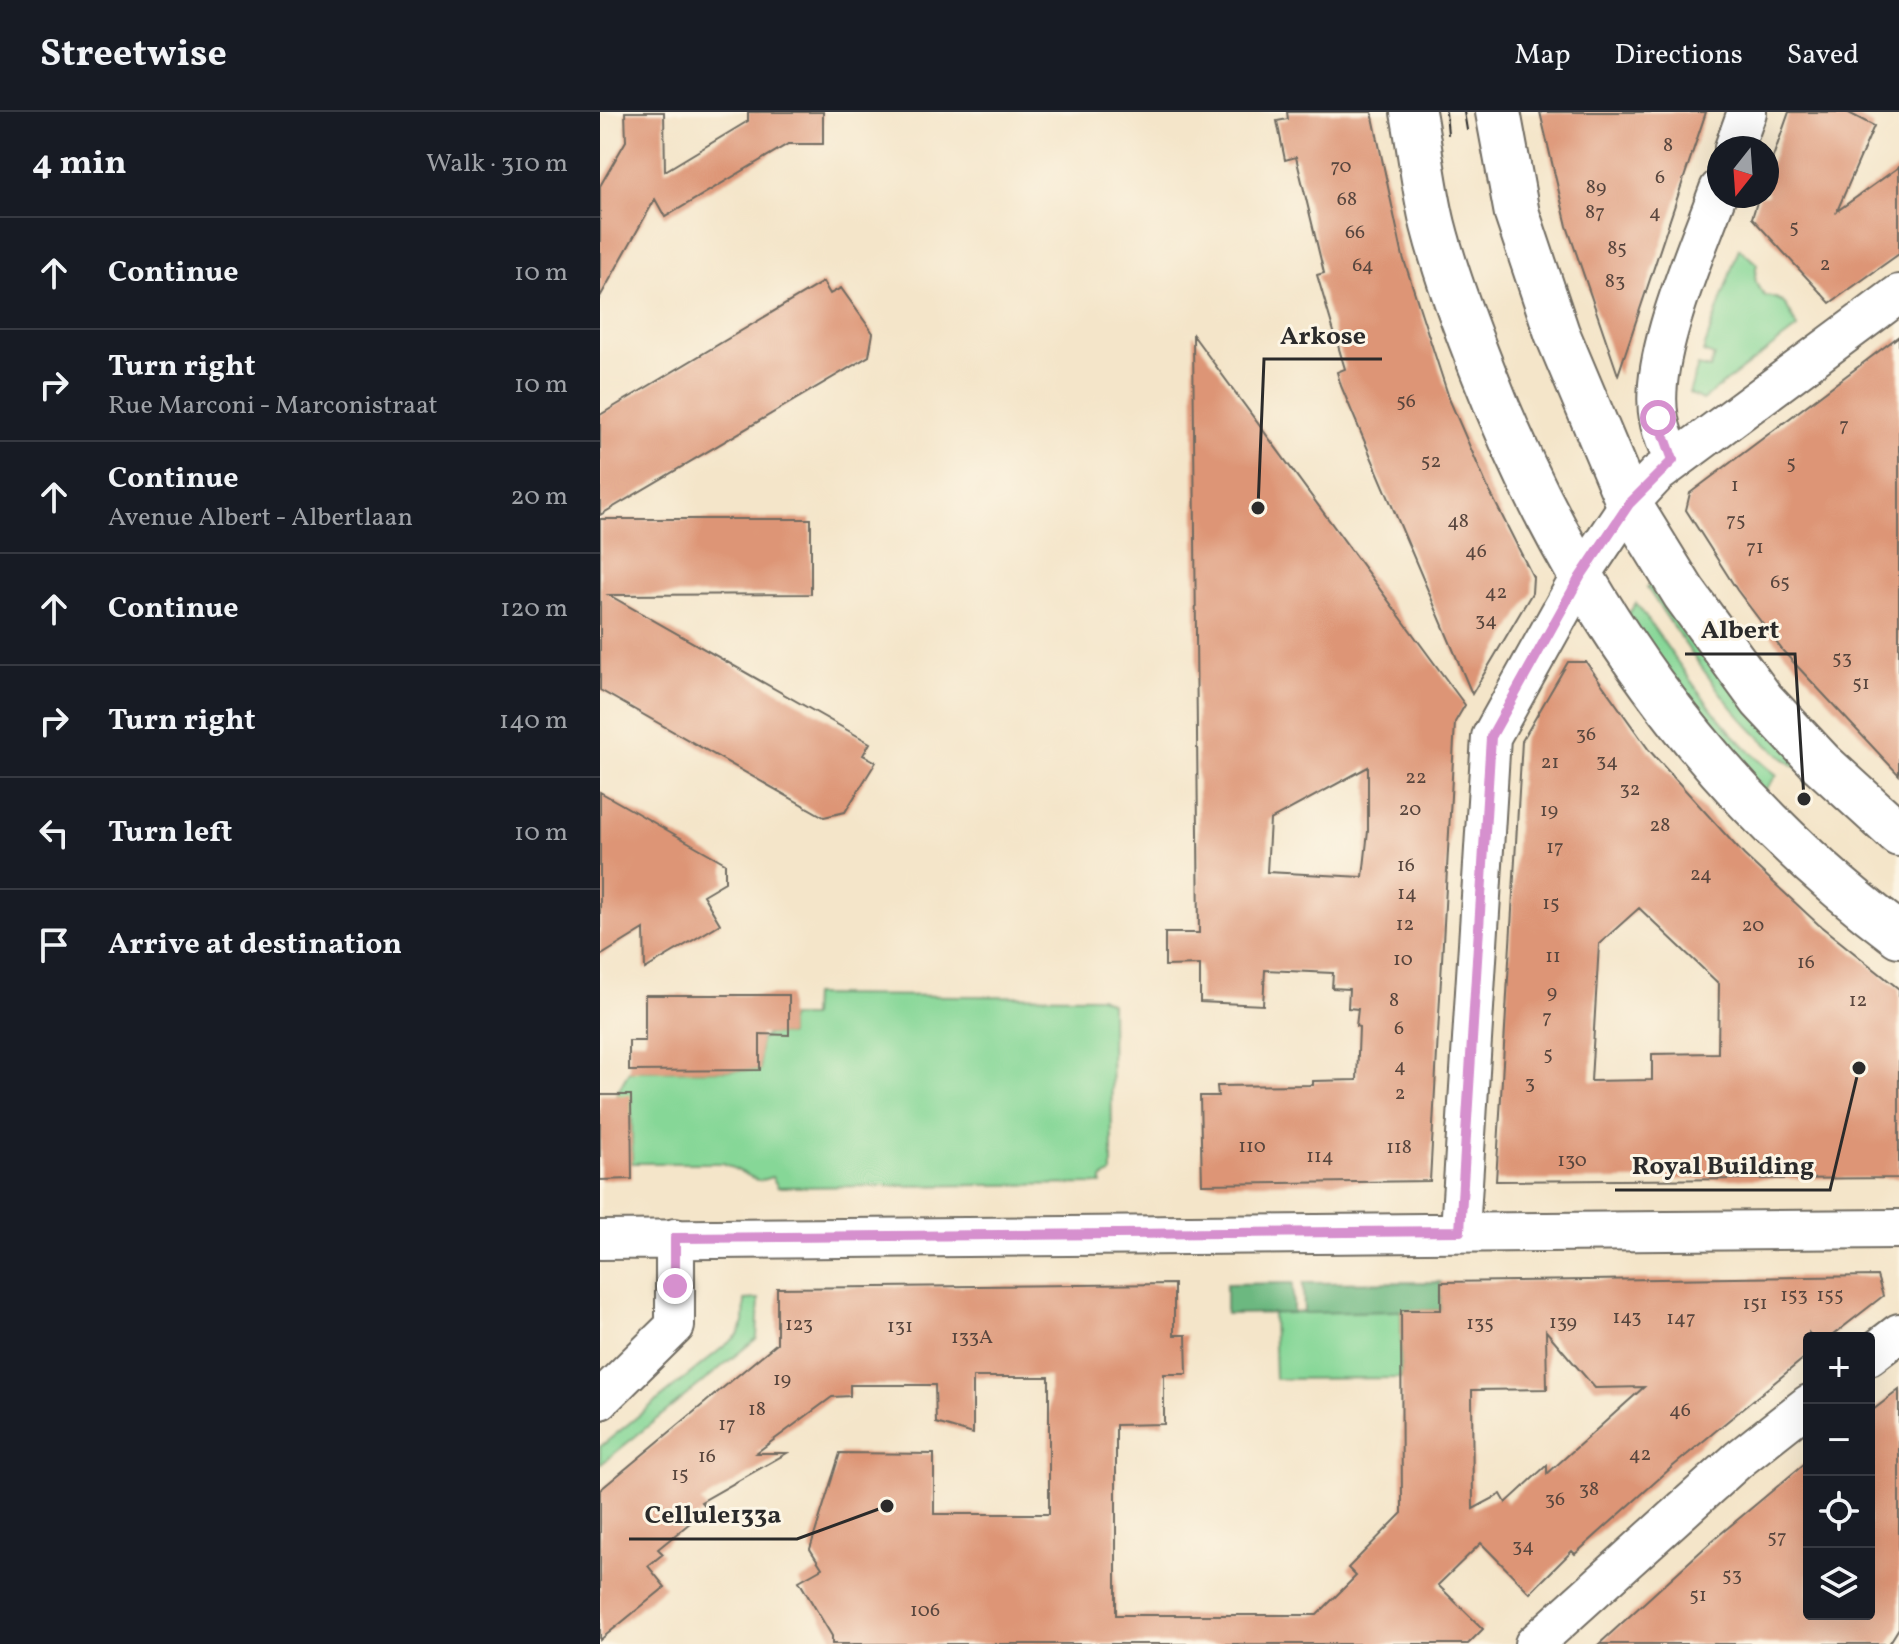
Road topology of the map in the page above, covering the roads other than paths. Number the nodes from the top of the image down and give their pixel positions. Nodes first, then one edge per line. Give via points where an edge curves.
1 (1413, 112) edge
2 (1498, 112) edge
3 (1747, 112) edge
4 (1738, 136) edge
5 (1712, 208) edge
6 (1899, 294) edge
7 (1673, 460) junction
8 (1629, 504) junction
9 (1580, 577) junction
10 (1899, 834) edge
11 (1899, 935) edge
12 (1899, 1229) edge
13 (1460, 1231) junction
14 (675, 1238) junction
15 (600, 1240) edge
16 (1899, 1333) edge
17 (1875, 1351) edge
18 (600, 1400) edge
19 (1803, 1409) edge
20 (1534, 1644) edge

1 - 9 main road via 1433,225 1461,315 1526,476
2 - 8 main road via 1517,214 1552,318
3 - 4 street
5 - 7 street via 1671,324 1661,370 1658,418
6 - 7 street
7 - 8 street
8 - 9 street
8 - 10 main road via 1701,618 1762,700
9 - 11 main road via 1686,734 1776,831
9 - 13 street via 1491,737
12 - 13 street
13 - 14 street
14 - 15 street
14 - 18 street via 675,1326
16 - 17 street
19 - 20 street via 1738,1460

